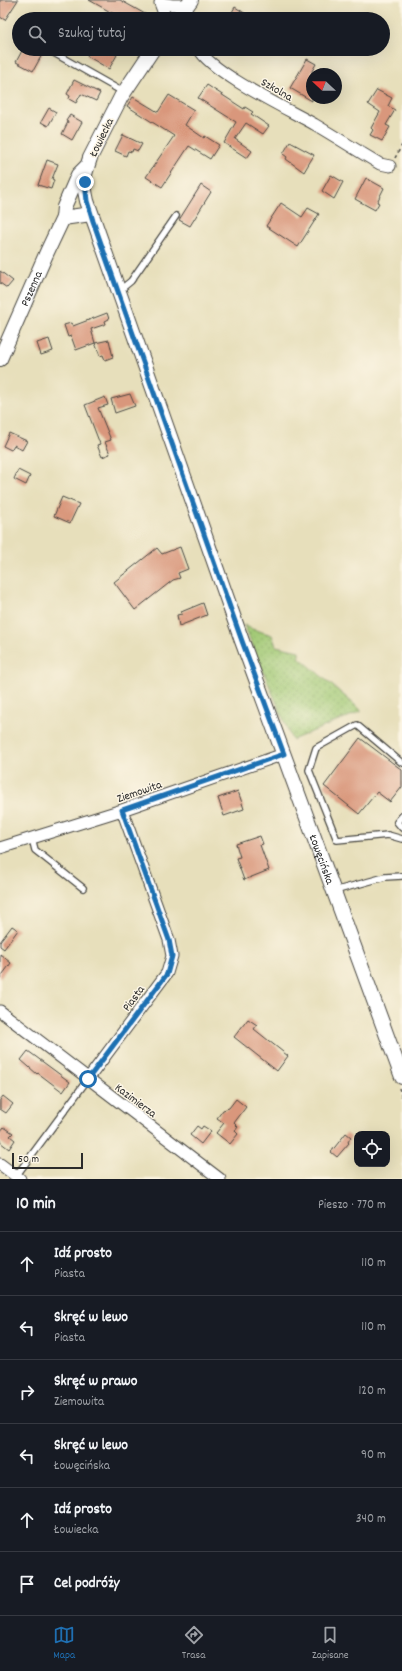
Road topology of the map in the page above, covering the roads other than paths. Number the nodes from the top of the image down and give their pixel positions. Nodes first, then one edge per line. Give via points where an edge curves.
1 (158, 1) edge
2 (190, 2) edge
3 (170, 12) edge
4 (181, 12) edge
5 (59, 56) edge
6 (148, 56) edge
7 (202, 56) edge
8 (124, 93) junction
9 (88, 166) junction
10 (390, 166) road end
11 (89, 208) junction
12 (64, 212) junction
13 (176, 216) dead end
14 (118, 291) junction
15 (0, 359) edge
16 (242, 641) joint
17 (284, 754) junction
18 (402, 763) edge
19 (122, 810) junction
20 (402, 816) edge
21 (402, 828) edge
22 (32, 838) junction
23 (402, 839) edge
24 (0, 848) edge
25 (402, 876) edge
26 (83, 888) dead end
27 (334, 892) junction
28 (0, 1011) edge
29 (402, 1077) edge
30 (88, 1079) junction
31 (0, 1164) edge
32 (18, 1178) edge
33 (220, 1179) edge

1 - 2 street via 172,5
1 - 3 street
2 - 4 street
5 - 8 lane
6 - 8 street, Łowiecka
7 - 10 street, Szkolna via 258,93 380,164
8 - 9 street, Łowiecka
9 - 11 street, Łowiecka via 85,182
9 - 12 street, Pszenna via 78,175
11 - 12 street
11 - 14 street, Łowiecka
12 - 15 street, Pszenna
13 - 14 lane via 132,281
14 - 16 street, Łowiecka
16 - 17 street, Łowęcińska
17 - 19 street, Ziemowita
17 - 27 street, Łowęcińska
18 - 23 lane via 357,725 316,748 309,770 337,840 388,835
19 - 22 street, Ziemowita
19 - 30 street, Piasta via 169,940 172,956 167,974
20 - 21 lane via 397,822
22 - 24 street, Ziemowita
22 - 26 lane via 35,850
25 - 27 lane via 385,877
27 - 29 street, Łowęcińska
28 - 30 street, Kazimierza
30 - 32 lane, Piasta
30 - 33 street, Kazimierza
31 - 32 street

